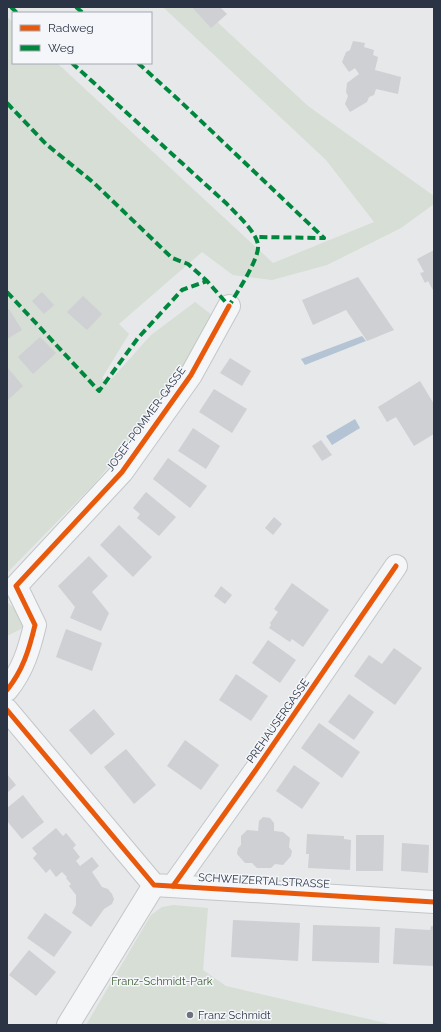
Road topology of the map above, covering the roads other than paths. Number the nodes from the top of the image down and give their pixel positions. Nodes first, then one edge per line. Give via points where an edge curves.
1 (229, 306) dead end
2 (396, 566) dead end
3 (7, 690) edge
4 (7, 710) edge
5 (164, 886) junction
6 (434, 902) edge
7 (68, 1025) edge

1 - 3 street, JOSEF-POMMER-GASSE via 191,375 122,472 16,586 35,625 28,655
2 - 5 street, PREHAUSERGASSE via 255,771
4 - 5 street
5 - 6 street, SCHWEIZERTALSTRASSE
5 - 7 street, PREHAUSERGASSE

